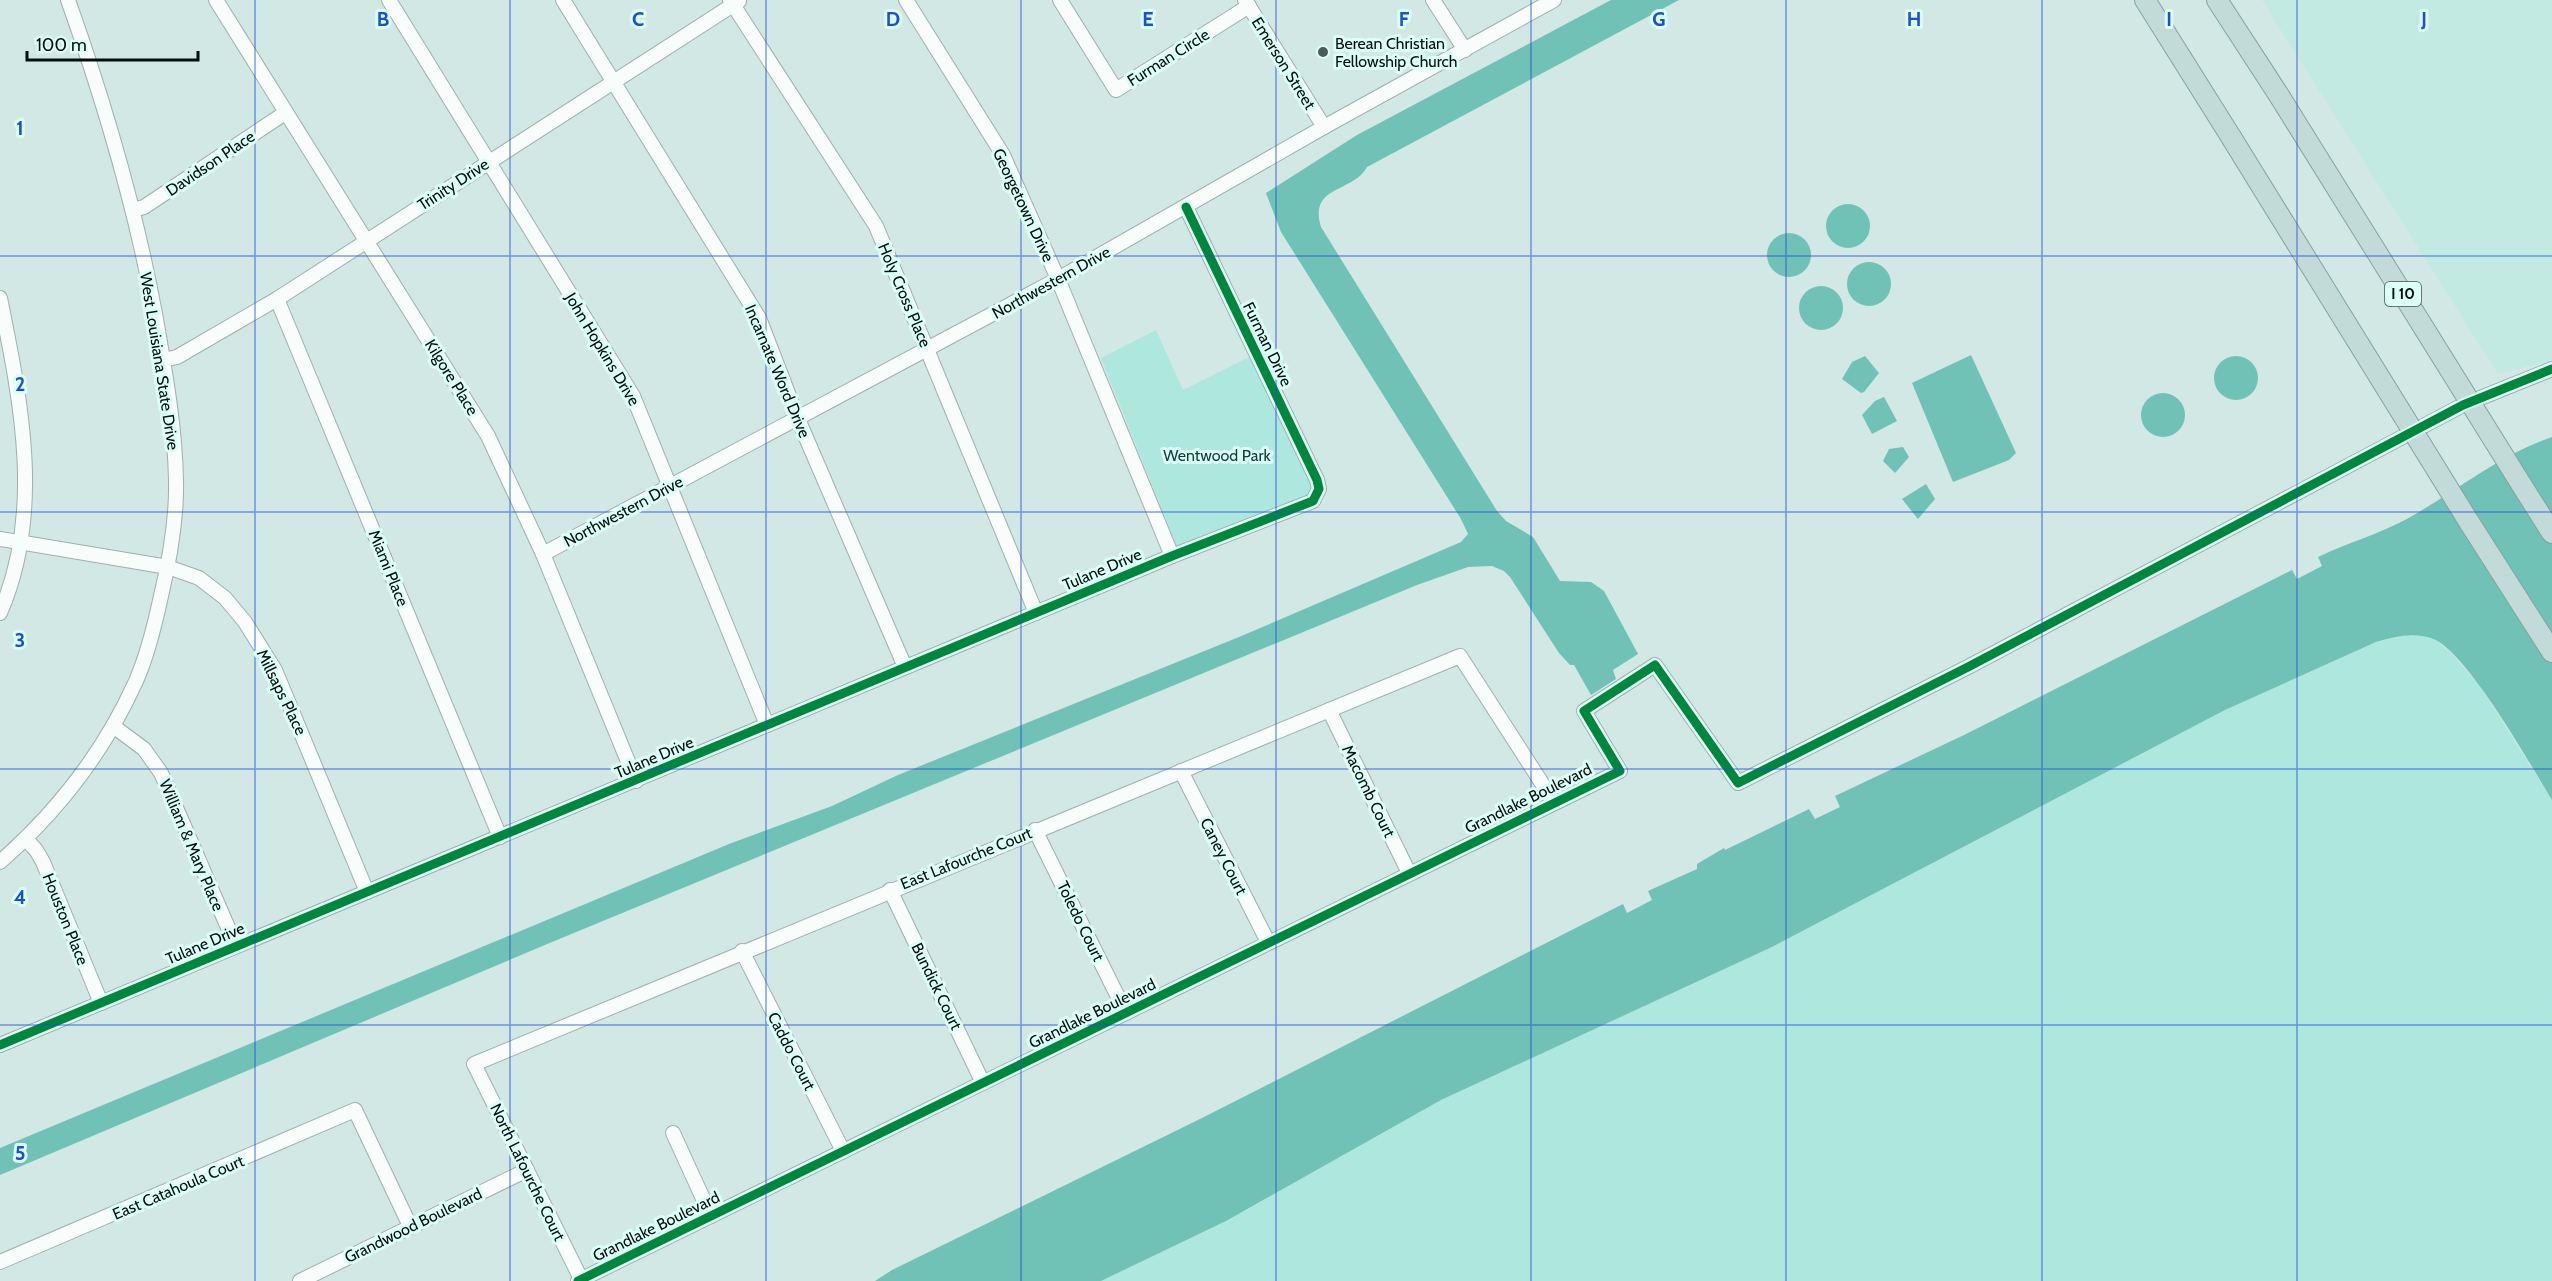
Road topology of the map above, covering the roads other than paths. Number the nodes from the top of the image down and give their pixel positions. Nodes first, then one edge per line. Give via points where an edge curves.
1 (68, 0) edge
2 (216, 0) edge
3 (389, 0) edge
4 (563, 0) edge
5 (906, 0) edge
6 (1060, 0) edge
7 (1433, 0) edge
8 (1554, 0) edge
9 (2145, 0) edge
10 (2217, 0) edge
11 (734, 2) edge
12 (1247, 3) edge
13 (1465, 50) junction
14 (613, 81) junction
15 (285, 113) junction
16 (1324, 127) junction
17 (489, 161) junction
18 (1186, 207) junction
19 (133, 210) junction
20 (366, 240) junction
21 (1058, 279) junction
22 (0, 298) edge
23 (278, 299) junction
24 (928, 348) junction
25 (163, 360) junction
26 (2552, 369) edge
27 (798, 419) junction
28 (670, 485) junction
29 (1318, 496) joint
30 (2552, 533) edge
31 (0, 540) edge
32 (22, 543) junction
33 (543, 554) junction
34 (1172, 556) junction
35 (168, 567) junction
36 (0, 613) edge
37 (1036, 613) junction
38 (2552, 652) edge
39 (905, 667) junction
40 (1329, 710) junction
41 (767, 725) junction
42 (113, 726) junction
43 (1181, 771) junction
44 (636, 781) junction
45 (1554, 802) junction
46 (1035, 830) junction
47 (500, 837) junction
48 (26, 839) junction
49 (0, 862) edge
50 (1409, 873) junction
51 (890, 890) junction
52 (367, 891) junction
53 (1268, 942) junction
54 (236, 946) junction
55 (742, 951) junction
56 (101, 1003) junction
57 (1126, 1013) junction
58 (0, 1045) edge
59 (474, 1064) joint
60 (984, 1083) junction
61 (673, 1133) dead end
62 (843, 1151) junction
63 (527, 1170) junction
64 (711, 1216) junction
65 (410, 1226) junction
66 (0, 1262) edge
67 (579, 1280) edge
68 (300, 1281) edge

1 - 19 street, West Louisiana State Drive via 99,88
2 - 15 street, Kilgore Place
3 - 17 street, John Hopkins Drive
4 - 14 street, Incarnate Word Drive
5 - 21 street, Georgetown Drive via 1003,155
6 - 12 street, Furman Circle via 1116,90
7 - 13 street
8 - 13 street, Northwestern Drive
9 - 38 highway, bridge
10 - 30 highway, I 10, bridge
11 - 14 street, Trinity Drive
11 - 24 street, Holy Cross Place via 876,225
12 - 16 street, Emerson Street
13 - 16 street, Northwestern Drive
14 - 17 street, Trinity Drive
14 - 27 street, Incarnate Word Drive via 759,318
15 - 19 street, Davidson Place via 144,207
15 - 20 street, Kilgore Place
16 - 18 street, Northwestern Drive
17 - 20 street, Trinity Drive
17 - 28 street, John Hopkins Drive via 633,396
18 - 21 street, Northwestern Drive
18 - 29 street, Furman Drive via 1317,480
19 - 25 street, West Louisiana State Drive
20 - 23 street, Trinity Drive
20 - 33 street, Kilgore Place via 488,436
21 - 24 street, Northwestern Drive
21 - 34 street, Georgetown Drive
22 - 32 street via 23,440 26,505
23 - 25 street, Trinity Drive via 177,357
23 - 47 street, Miami Place
24 - 27 street, Northwestern Drive
24 - 37 street, Holy Cross Place
25 - 35 street, West Louisiana State Drive via 176,482
26 - 45 street, Grandlake Boulevard via 2463,405 1968,667 1738,783 1655,665 1584,711 1620,771
27 - 28 street, Northwestern Drive
27 - 39 street, Incarnate Word Drive
28 - 33 street, Northwestern Drive
28 - 41 street, John Hopkins Drive
29 - 34 street, Tulane Drive via 1306,505
31 - 32 street, Millsaps Place
32 - 35 street, Millsaps Place
32 - 36 street
33 - 44 street, Kilgore Place
34 - 37 street, Tulane Drive
35 - 42 street, West Louisiana State Drive via 137,679
35 - 52 street, Millsaps Place via 199,578 225,598 263,651 288,697
37 - 39 street, Tulane Drive
39 - 41 street, Tulane Drive
40 - 43 street, East Lafourche Court
40 - 45 street, East Lafourche Court via 1460,656
40 - 50 street, Macomb Court
41 - 44 street, Tulane Drive
42 - 48 street, West Louisiana State Drive via 77,778
42 - 54 street, William & Mary Place via 144,749 161,773
43 - 46 street, East Lafourche Court
43 - 53 street, Caney Court
44 - 47 street, Tulane Drive
45 - 50 street, Grandlake Boulevard
46 - 51 street, East Lafourche Court
46 - 57 street, Toledo Court
47 - 52 street, Tulane Drive
48 - 49 street, West Louisiana State Drive
48 - 56 street, Houston Place via 43,862
50 - 53 street, Grandlake Boulevard
51 - 55 street, East Lafourche Court
51 - 60 street, Bundick Court
52 - 54 street, Tulane Drive
53 - 57 street, Grandlake Boulevard
54 - 56 street, Tulane Drive
55 - 59 street, East Lafourche Court
55 - 62 street, Caddo Court
56 - 58 street, Tulane Drive
57 - 60 street, Grandlake Boulevard
59 - 63 street, North Lafourche Court
60 - 62 street, Grandlake Boulevard
61 - 64 street
62 - 64 street, Grandlake Boulevard
63 - 65 street, Grandwood Boulevard
63 - 67 street, North Lafourche Court
64 - 67 street, Grandlake Boulevard
65 - 66 street, East Catahoula Court via 355,1110
65 - 68 street, Grandwood Boulevard

